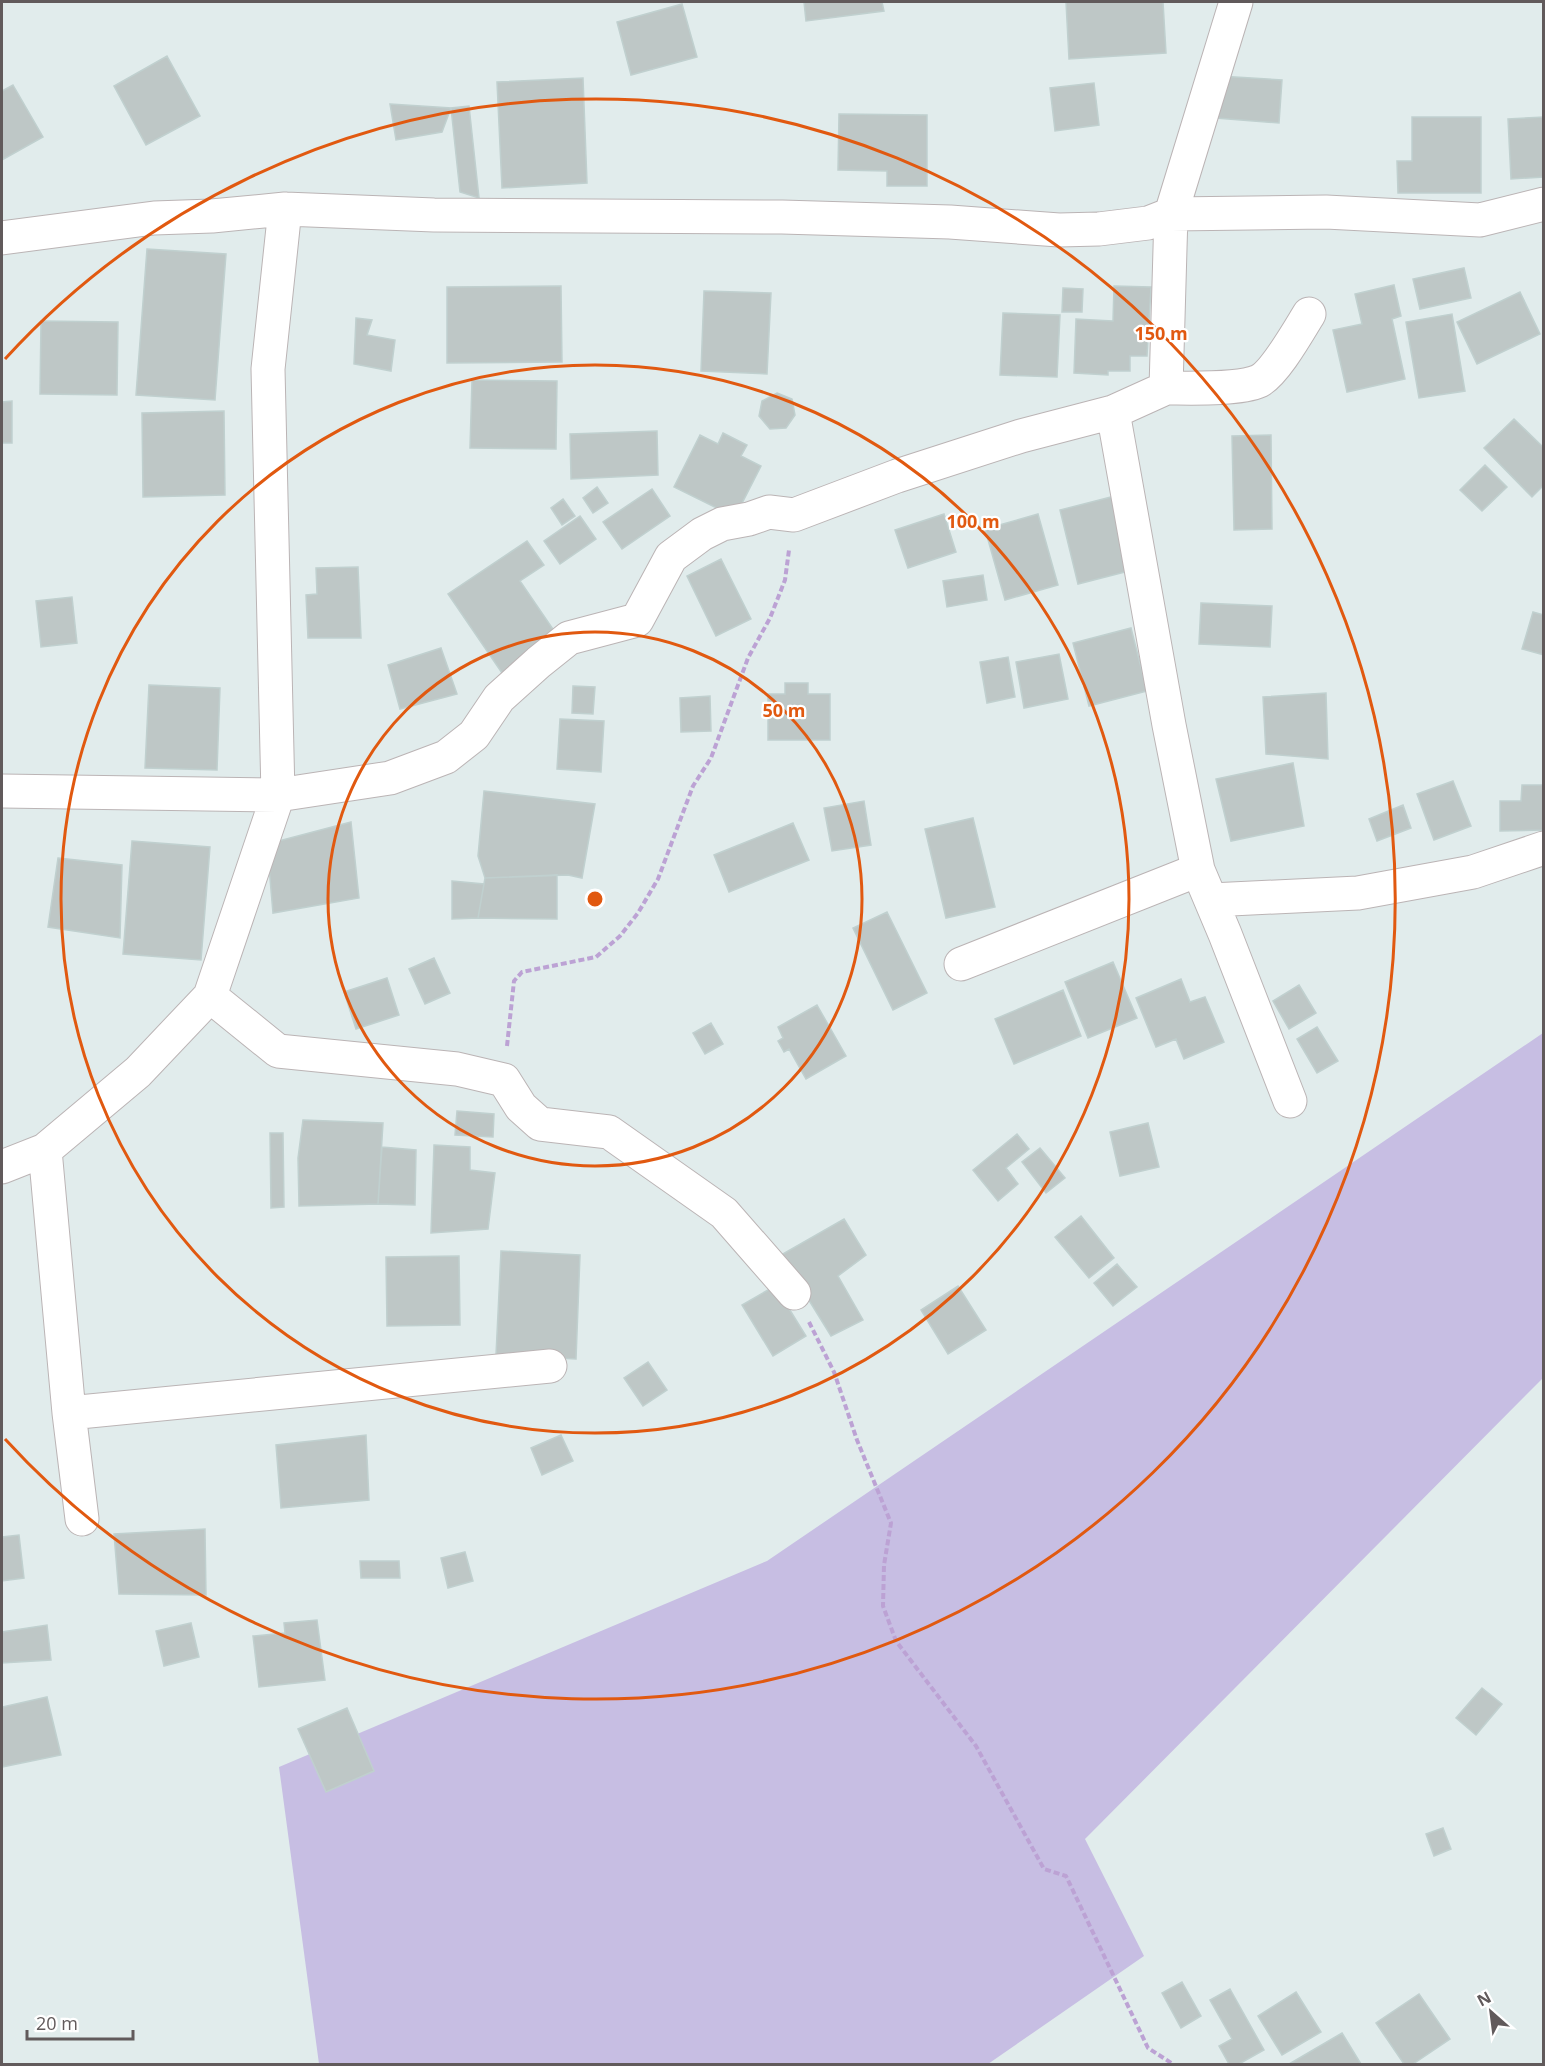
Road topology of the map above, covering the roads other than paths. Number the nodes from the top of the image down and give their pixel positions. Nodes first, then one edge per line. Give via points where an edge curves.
1 (1236, 2) edge
2 (1544, 204) edge
3 (285, 209) junction
4 (1171, 214) junction
5 (2, 238) edge
6 (1309, 314) dead end
7 (1166, 388) junction
8 (1113, 412) junction
9 (2, 791) edge
10 (278, 795) junction
11 (1544, 848) edge
12 (1198, 870) junction
13 (1211, 900) junction
14 (961, 964) dead end
15 (210, 996) junction
16 (1290, 1101) dead end
17 (45, 1150) junction
18 (2, 1167) edge
19 (794, 1293) road end
20 (550, 1366) dead end
21 (69, 1413) junction
22 (82, 1519) dead end

1 - 4 street
2 - 4 street via 1480,220 1326,212
3 - 4 street via 434,215 782,217 1059,230 1148,223
3 - 5 street via 154,218
3 - 10 street via 268,369
4 - 7 street
6 - 7 street via 1280,360 1260,381 1224,387
7 - 8 street
8 - 10 street via 1021,436 897,476 794,515 769,512 722,524 671,557 637,620 569,638 499,698 474,735 446,758 390,778
8 - 12 street via 1168,725
9 - 10 street
10 - 15 street
11 - 13 street via 1473,872 1358,893
12 - 13 street
12 - 14 street
13 - 16 street
15 - 17 street via 138,1072
15 - 19 street via 278,1051 457,1070 504,1080 521,1107 540,1124 609,1132 724,1213
17 - 18 street
17 - 21 street
20 - 21 street
21 - 22 street

